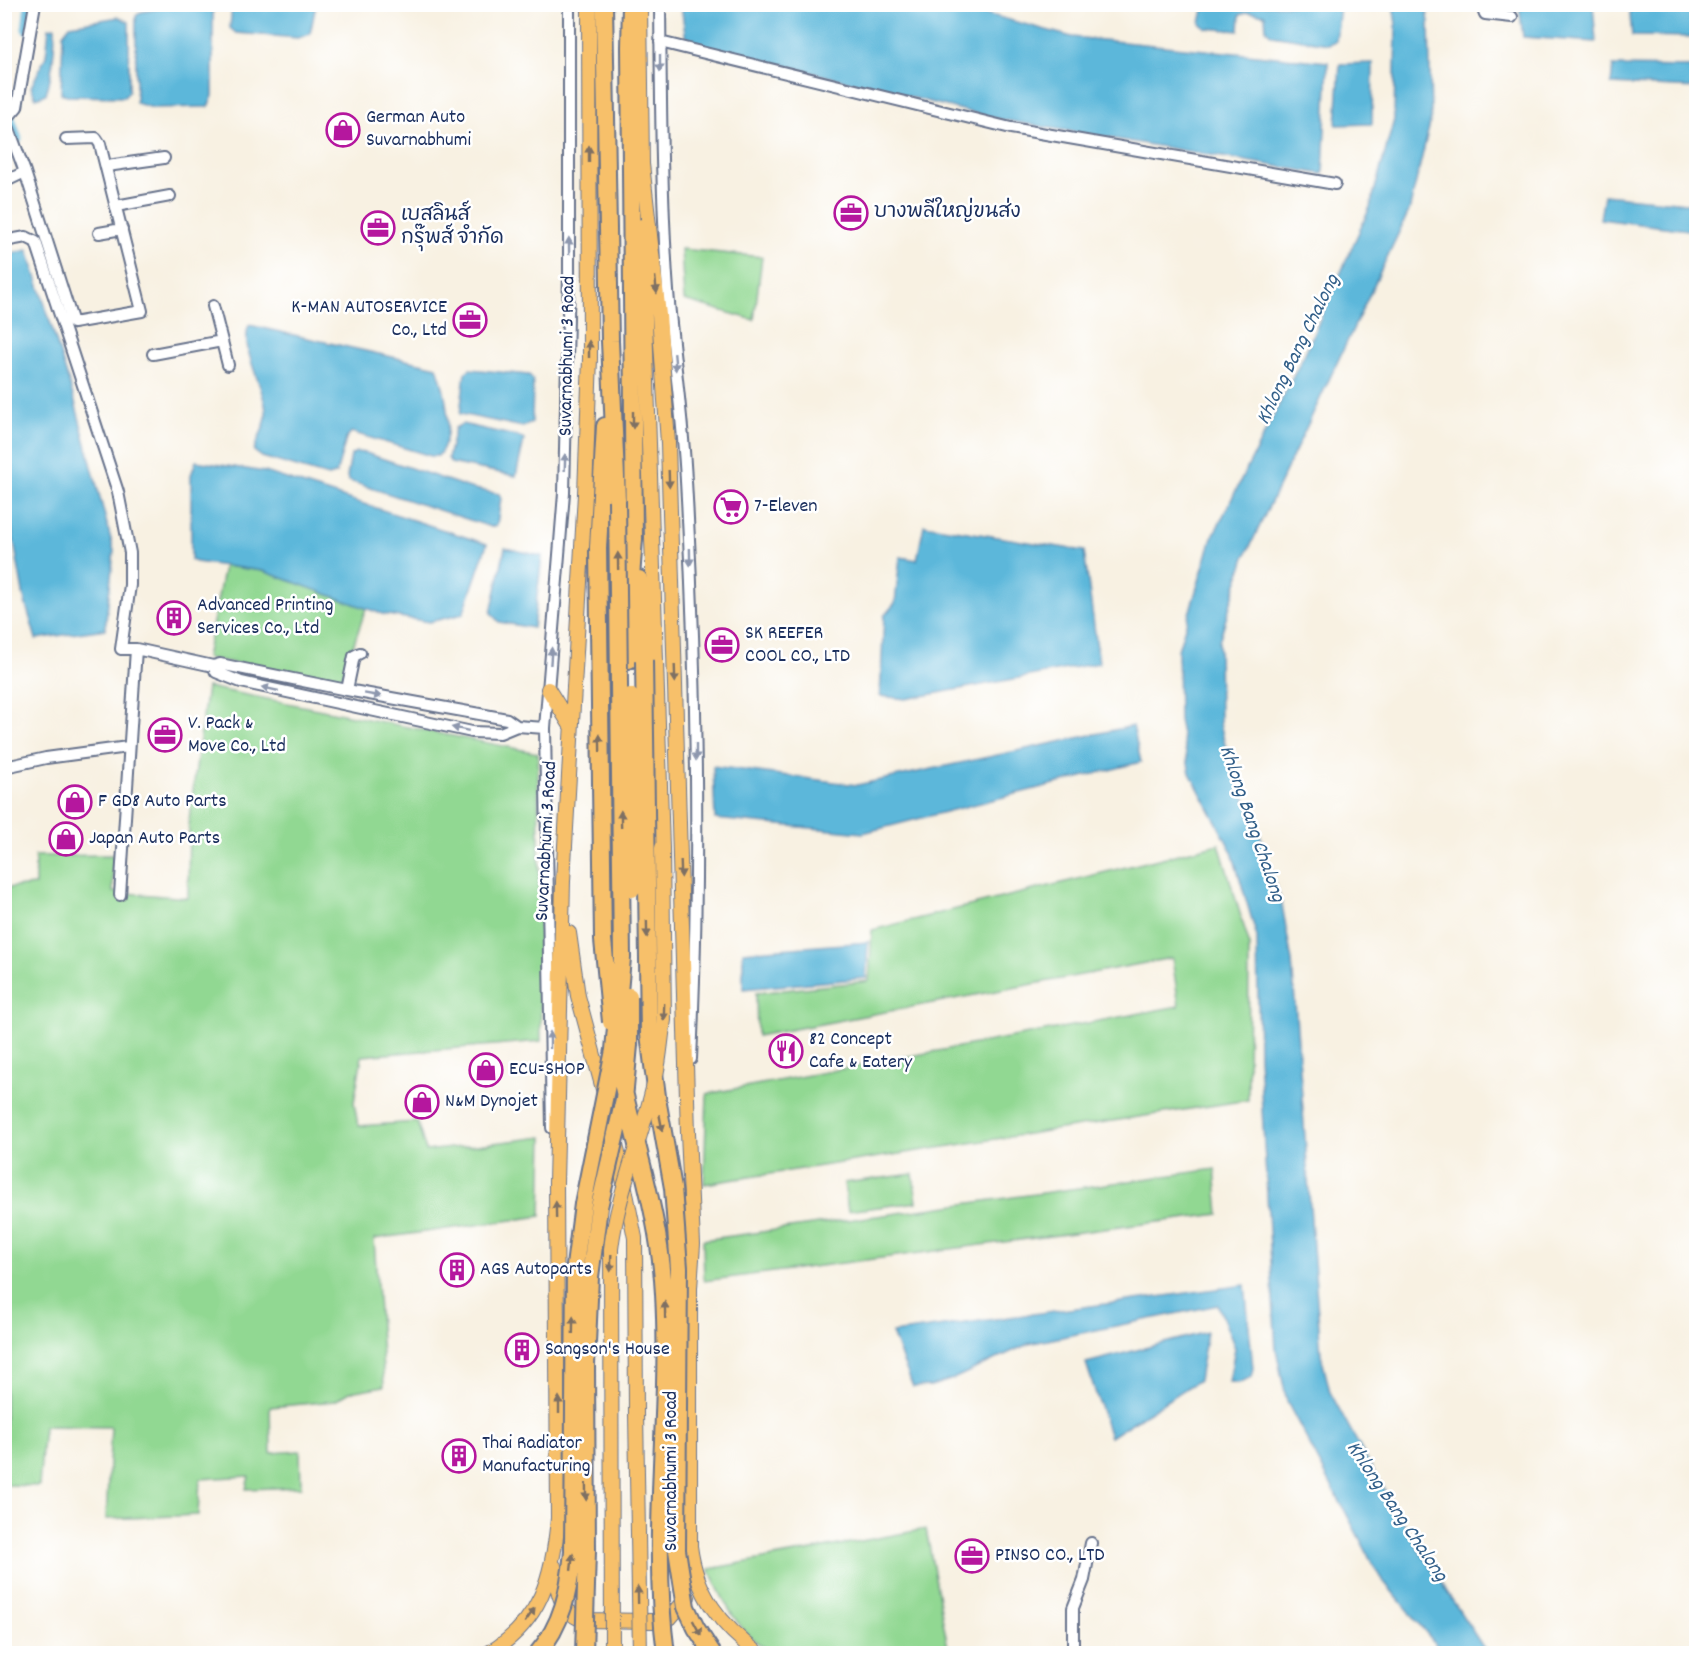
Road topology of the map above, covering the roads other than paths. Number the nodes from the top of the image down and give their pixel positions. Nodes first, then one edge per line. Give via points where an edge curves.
1 (34, 4) edge
2 (569, 4) edge
3 (590, 4) edge
4 (604, 4) edge
5 (632, 4) edge
6 (640, 4) edge
7 (660, 4) edge
8 (1480, 4) edge
9 (1512, 17) dead end
10 (660, 42) junction
11 (7, 120) edge
12 (66, 139) dead end
13 (164, 158) dead end
14 (642, 164) junction
15 (107, 166) junction
16 (25, 172) junction
17 (4, 182) edge
18 (1335, 184) dead end
19 (170, 196) dead end
20 (116, 206) junction
21 (122, 229) junction
22 (99, 233) dead end
23 (4, 241) edge
24 (213, 306) dead end
25 (222, 341) junction
26 (610, 341) junction
27 (153, 354) dead end
28 (228, 365) dead end
29 (634, 539) junction
30 (136, 649) junction
31 (360, 653) dead end
32 (213, 666) junction
33 (548, 689) junction
34 (346, 690) junction
35 (517, 726) junction
36 (571, 726) junction
37 (545, 729) junction
38 (128, 747) junction
39 (5, 767) edge
40 (563, 881) junction
41 (120, 895) dead end
42 (688, 1133) junction
43 (556, 1182) junction
44 (1091, 1544) dead end
45 (554, 1562) junction
46 (692, 1562) junction
47 (486, 1653) edge
48 (537, 1653) edge
49 (584, 1653) edge
50 (612, 1653) edge
51 (640, 1653) edge
52 (666, 1653) edge
53 (713, 1653) edge
54 (759, 1653) edge
55 (1073, 1653) edge

1 - 11 street via 17,107
33 -> 2 street via 564,493 568,367
36 -> 3 main road, Suvarnabhumi 3 Road via 590,358
4 - 26 highway
5 -> 29 highway
6 - 14 main road, Suvarnabhumi 3 Road
7 - 10 street
8 - 9 street via 1485,14
10 - 18 street via 1011,128
10 -> 42 street via 661,172 686,476 696,738 698,917
11 - 16 street
12 - 15 street via 96,138
13 - 15 street
14 -> 42 main road, Suvarnabhumi 3 Road via 668,443
14 -> 50 main road, bridge via 641,273 662,848 662,1031 652,1092 615,1218 611,1249
15 - 20 street
16 - 17 street
16 - 21 street via 74,323 142,311
19 - 20 street
20 - 21 street
21 - 22 street
23 - 30 street via 26,237 36,242 118,492 130,553 121,649
24 - 25 street
25 - 27 street
25 - 28 street
48 -> 26 highway, bridge via 554,1632 570,1587 575,1266 620,997 617,500
52 -> 26 highway, bridge via 662,1595 665,1326 661,1259 617,1057 603,940 598,548
29 -> 49 highway, bridge via 628,615 634,804 629,1045 624,1098 599,1207 590,1277
29 -> 53 highway, bridge via 644,660 649,1034 678,1237 677,1550 687,1607
30 - 32 street
30 - 38 street
31 - 34 street via 355,655
32 - 34 street via 220,664
35 -> 32 street via 500,733 472,732 241,682 216,672
33 - 36 main road
33 - 37 street
34 -> 35 street via 507,719
35 - 37 street
36 - 40 main road, Suvarnabhumi 3 Road
43 -> 37 street via 550,1108
38 - 39 street
38 - 41 street
40 - 43 main road, Suvarnabhumi 3 Road
51 -> 40 main road, bridge via 635,1238 611,1119 578,996
42 - 46 main road, Suvarnabhumi 3 Road via 693,1244
45 -> 43 main road, Suvarnabhumi 3 Road via 558,1495
44 - 55 street via 1084,1580 1073,1608
45 - 46 main road via 561,1602 571,1615 582,1620 653,1621 670,1618 684,1604
47 -> 45 main road, Suvarnabhumi 3 Road via 526,1622 546,1587
46 - 54 main road, Suvarnabhumi 3 Road via 715,1614

